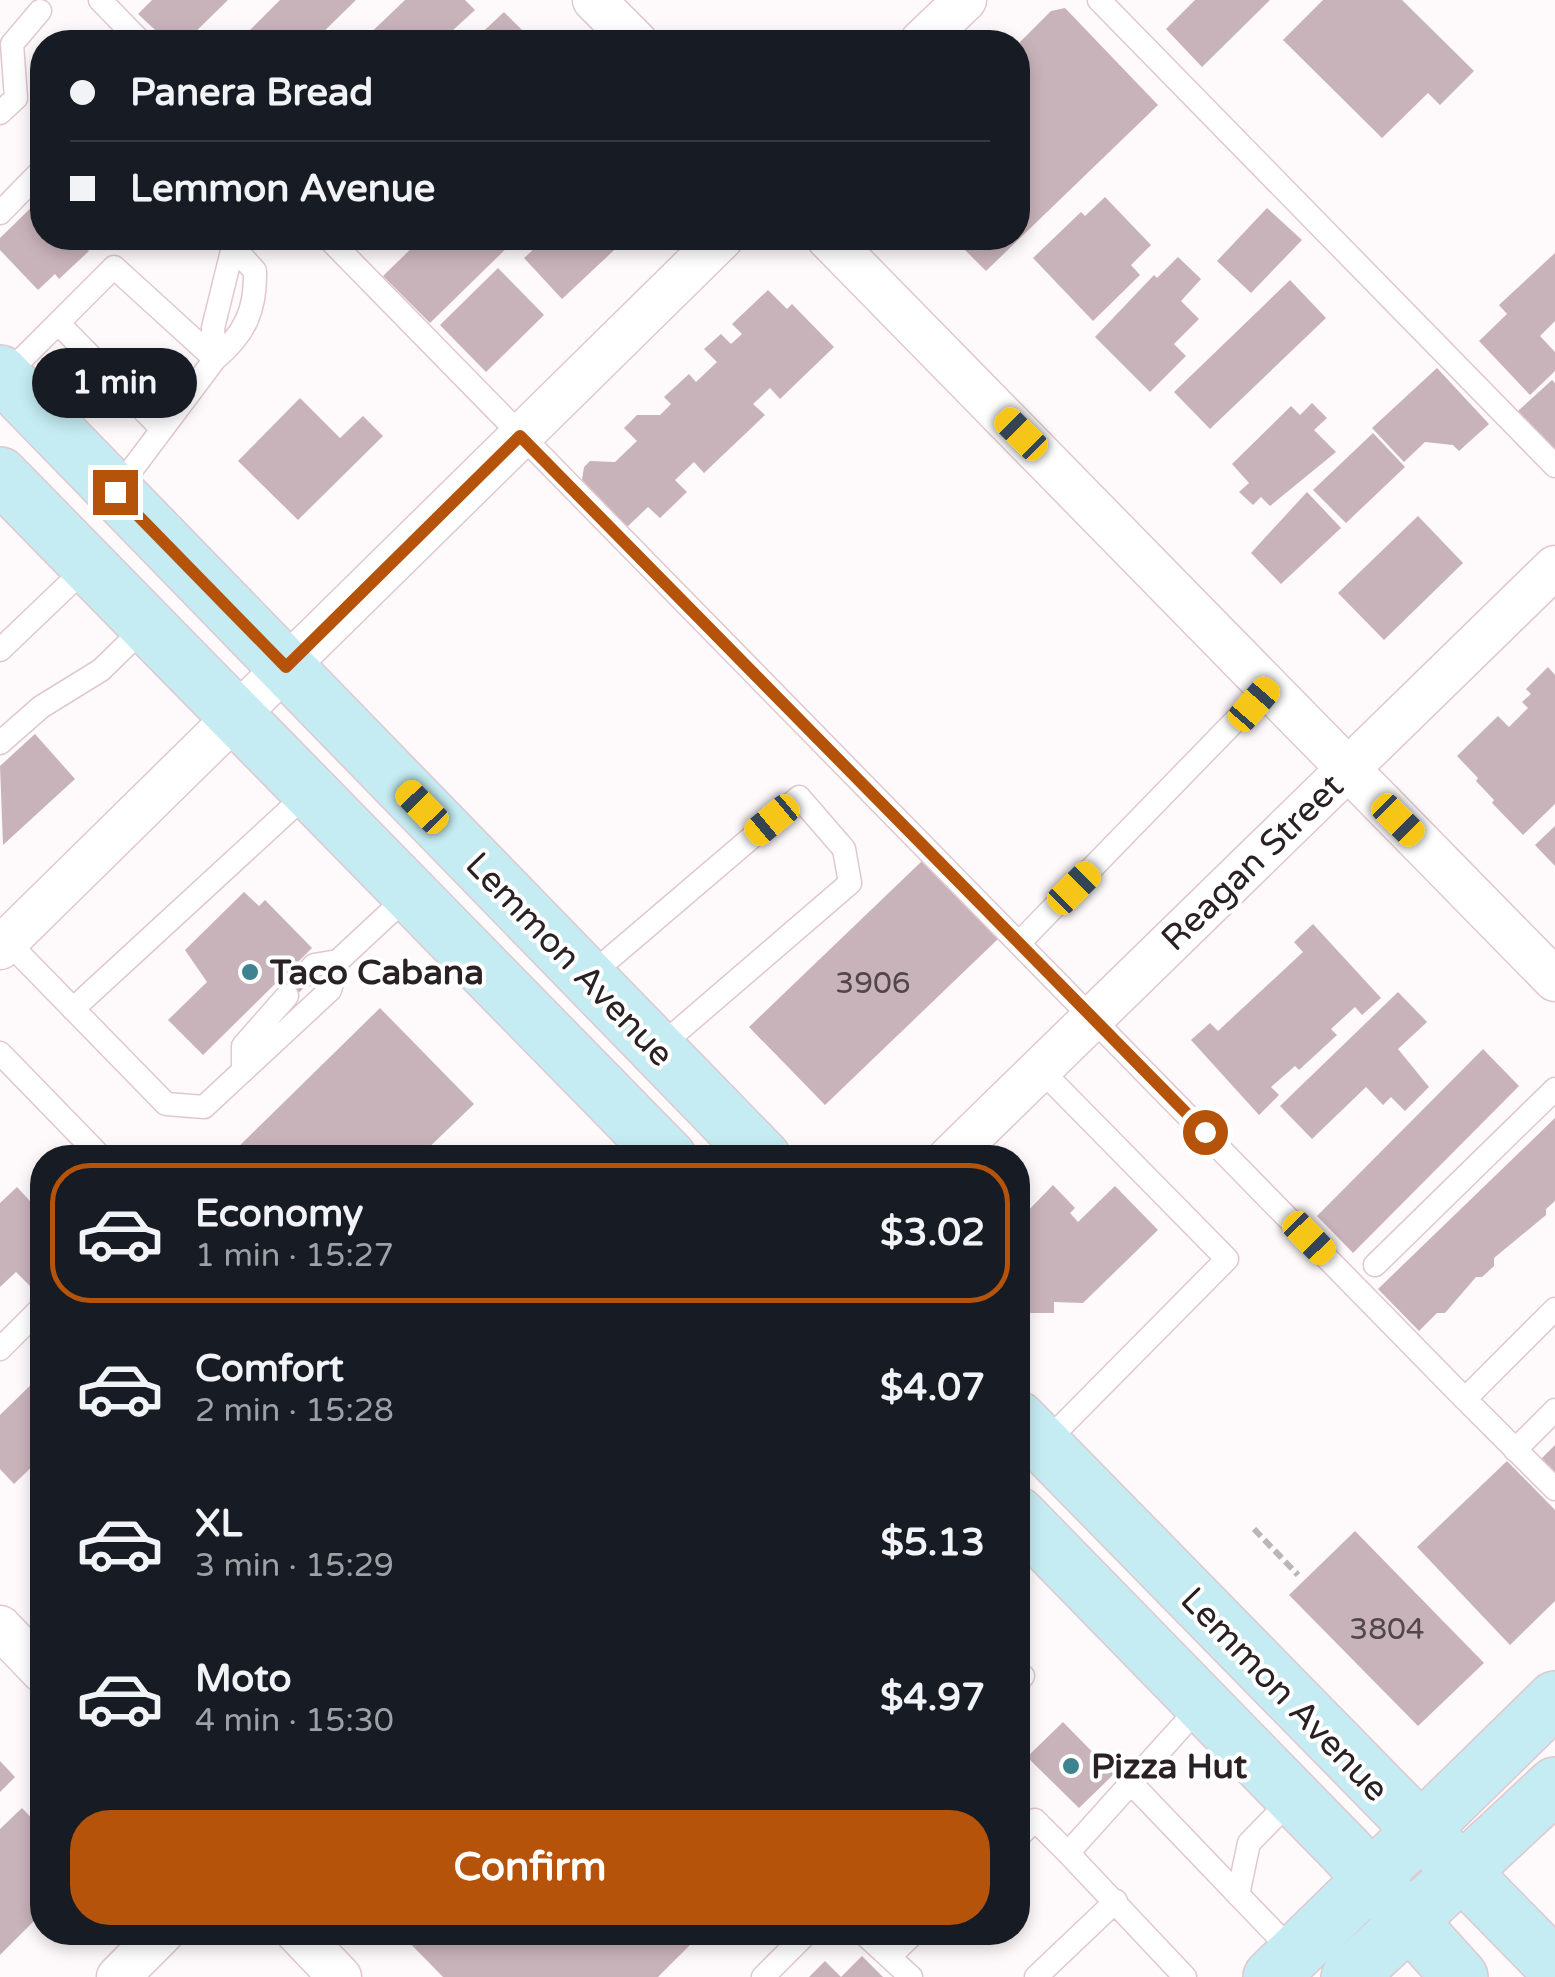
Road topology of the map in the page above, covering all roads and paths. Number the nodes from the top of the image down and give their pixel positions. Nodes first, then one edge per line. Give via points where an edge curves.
1 (100, 0) edge
2 (965, 0) edge
3 (1098, 0) edge
4 (40, 11) dead end
5 (129, 30) edge
6 (934, 30) edge
7 (0, 112) edge
8 (30, 182) edge
9 (0, 213) edge
10 (228, 250) edge
11 (236, 250) edge
12 (340, 250) edge
13 (710, 250) edge
14 (840, 250) edge
15 (58, 322) junction
16 (215, 360) junction
17 (2, 375) edge
18 (162, 429) junction
19 (520, 436) junction
20 (1555, 466) edge
21 (0, 475) edge
22 (115, 492) junction
23 (88, 565) junction
24 (1555, 567) edge
25 (148, 624) junction
26 (0, 650) edge
27 (286, 667) junction
28 (1270, 686) junction
29 (237, 715) junction
30 (0, 743) edge
31 (1349, 768) junction
32 (310, 790) junction
33 (411, 893) junction
34 (3, 941) edge
35 (1020, 942) junction
36 (338, 960) junction
37 (305, 975) dead end
38 (588, 978) junction
39 (1555, 980) edge
40 (287, 996) dead end
41 (73, 1008) junction
42 (1093, 1016) junction
43 (658, 1049) junction
44 (0, 1053) edge
45 (1040, 1069) junction
46 (243, 1071) junction
47 (1555, 1089) edge
48 (89, 1145) edge
49 (645, 1145) edge
50 (750, 1145) edge
51 (962, 1145) edge
52 (1375, 1265) dead end
53 (1555, 1309) edge
54 (30, 1320) edge
55 (0, 1350) edge
56 (1465, 1399) junction
57 (1555, 1410) edge
58 (1030, 1432) edge
59 (1514, 1450) junction
60 (1555, 1489) edge
61 (1030, 1527) edge
62 (1254, 1529) dead end
63 (1298, 1575) dead end
64 (0, 1627) edge
65 (30, 1658) edge
66 (1555, 1699) edge
67 (1202, 1704) junction
68 (1131, 1783) junction
69 (1555, 1785) edge
70 (1294, 1798) junction
71 (1030, 1825) edge
72 (1418, 1830) junction
73 (1068, 1852) junction
74 (1460, 1874) junction
75 (1371, 1877) junction
76 (1238, 1895) junction
77 (1116, 1901) junction
78 (1410, 1920) junction
79 (150, 1945) edge
80 (309, 1945) edge
81 (795, 1945) edge
82 (877, 1945) edge
83 (901, 1945) edge
84 (890, 1956) junction
85 (1283, 1965) edge
86 (1555, 1967) edge
87 (118, 1977) edge
88 (340, 1977) edge
89 (763, 1977) edge
90 (911, 1977) edge
91 (1036, 1977) edge
92 (1185, 1977) edge
93 (1349, 1977) edge
94 (1460, 1977) edge

1 - 5 lane
2 - 6 street
3 - 20 lane
4 - 7 lane via 12,44 16,98
8 - 9 lane
10 - 16 lane via 213,328
11 - 16 lane via 255,271 256,297 242,332
12 - 19 lane
13 - 19 street
14 - 28 street
15 - 16 lane via 114,267
15 - 17 lane
15 - 18 lane
16 - 18 lane
17 - 22 main road, Lemmon Avenue
18 - 22 lane
19 - 27 street
19 - 35 lane
21 - 23 main road, Lemmon Avenue
22 - 27 main road, Lemmon Avenue
23 - 25 main road, Lemmon Avenue
23 - 26 lane
24 - 31 street, Reagan Street
25 - 29 main road, Lemmon Avenue
25 - 30 lane via 100,670
27 - 29 street
27 - 38 main road, Lemmon Avenue
28 - 31 street
28 - 35 lane
29 - 32 main road, Lemmon Avenue
29 - 34 street
31 - 39 street
31 - 42 street, Reagan Street
32 - 33 main road, Lemmon Avenue
32 - 41 lane
33 - 36 lane
33 - 49 main road, Lemmon Avenue
34 - 41 lane
35 - 42 lane
36 - 37 lane via 314,964
36 - 46 lane via 330,990
38 - 43 main road, Lemmon Avenue
38 - 43 lane via 799,797 844,848 850,883
40 - 46 lane via 243,1046
41 - 46 lane via 166,1104 204,1107
42 - 45 street, Reagan Street
42 - 56 lane
43 - 50 main road, Lemmon Avenue
44 - 48 lane
45 - 51 street, Reagan Street
45 - 58 lane via 1227,1259
47 - 52 lane
53 - 56 lane
54 - 55 lane
56 - 59 lane
57 - 59 lane
58 - 72 main road, Lemmon Avenue
59 - 60 lane
61 - 67 main road, Lemmon Avenue
62 - 63 path
64 - 65 street
66 - 72 main road
67 - 68 lane
67 - 70 main road, Lemmon Avenue
68 - 73 lane
68 - 76 lane
69 - 74 main road
70 - 75 main road, Lemmon Avenue
70 - 76 lane via 1249,1843
71 - 73 lane via 1035,1820
72 - 74 main road, Lemmon Avenue
72 - 75 main road
73 - 77 lane
74 - 78 main road
74 - 86 main road, Lemmon Avenue
75 - 78 main road, Lemmon Avenue
75 - 85 main road
76 - 85 lane
77 - 91 lane
77 - 92 lane
78 - 93 main road
78 - 94 main road, Lemmon Avenue
79 - 87 street
80 - 88 street
81 - 89 lane
82 - 84 lane
83 - 84 lane
84 - 90 lane

